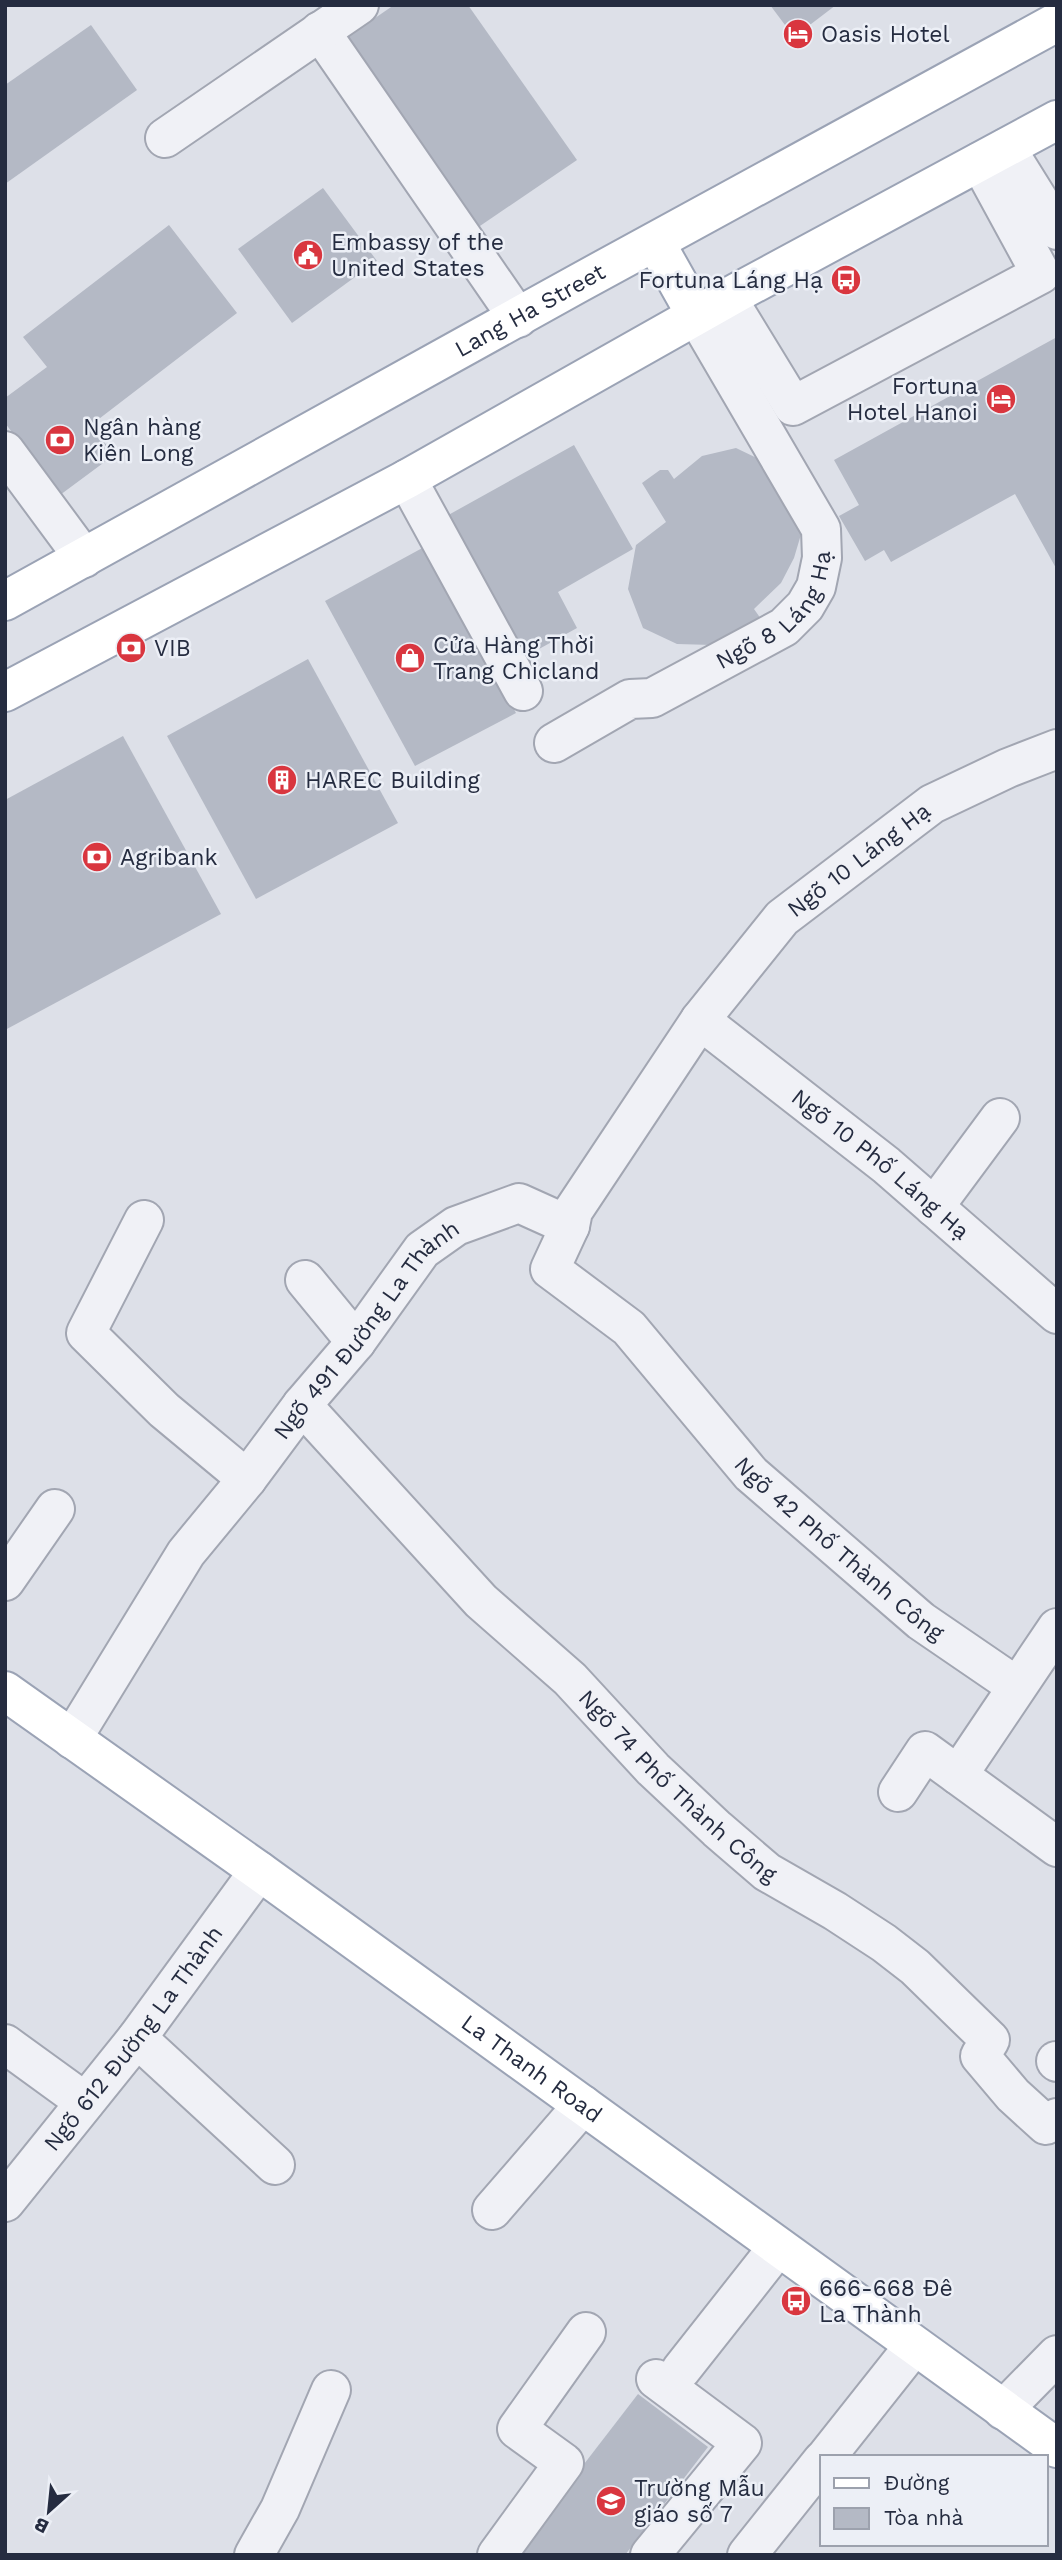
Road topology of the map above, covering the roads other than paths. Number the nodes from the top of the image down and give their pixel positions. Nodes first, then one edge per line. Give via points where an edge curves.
1 (359, 5) edge
2 (1057, 22) edge
3 (320, 31) junction
4 (1057, 120) edge
5 (164, 138) dead end
6 (993, 155) junction
7 (1057, 230) edge
8 (655, 243) junction
9 (712, 306) junction
10 (518, 318) junction
11 (5, 452) edge
12 (407, 479) junction
13 (84, 558) junction
14 (5, 601) edge
15 (523, 691) dead end
16 (5, 692) edge
17 (554, 743) dead end
18 (1057, 749) edge
19 (700, 1020) junction
20 (1000, 1118) dead end
21 (934, 1207) junction
22 (144, 1220) dead end
23 (570, 1226) junction
24 (305, 1280) dead end
25 (1057, 1314) edge
26 (356, 1342) junction
27 (302, 1405) junction
28 (247, 1479) junction
29 (55, 1509) dead end
30 (5, 1581) edge
31 (1057, 1628) edge
32 (1016, 1686) junction
33 (5, 1691) edge
34 (72, 1739) junction
35 (958, 1774) junction
36 (898, 1792) dead end
37 (1057, 1847) edge
38 (259, 1871) junction
39 (137, 2038) junction
40 (5, 2044) edge
41 (85, 2102) junction
42 (583, 2105) junction
43 (1057, 2118) edge
44 (275, 2165) dead end
45 (5, 2202) edge
46 (492, 2210) dead end
47 (778, 2247) junction
48 (586, 2332) dead end
49 (914, 2346) junction
50 (1057, 2355) edge
51 (331, 2390) dead end
52 (1003, 2410) junction
53 (1057, 2448) edge
54 (828, 2455) edge
55 (820, 2464) edge
56 (254, 2555) edge
57 (496, 2555) edge
58 (650, 2555) edge
59 (747, 2555) edge

1 - 3 street
2 - 8 main road, Lang Ha Street
3 - 5 street
3 - 10 street
4 - 6 main road
6 - 7 street
6 - 9 main road
6 - 9 street via 1041,274 793,406
8 - 9 main road
8 - 10 main road, Lang Ha Street
9 - 12 main road
9 - 17 street, Ngõ 8 Láng Hạ via 821,529 816,587 784,627 652,698 630,699
10 - 13 main road, Lang Ha Street
11 - 13 street
12 - 15 street
12 - 16 main road
13 - 14 main road, Lang Ha Street
18 - 19 street, Ngõ 10 Láng Hạ via 932,804 782,918
19 - 21 street, Ngõ 10 Phố Láng Hạ
19 - 23 street via 573,1211
20 - 21 street
21 - 25 street, Ngõ 10 Phố Láng Hạ
22 - 28 street via 86,1334 164,1410
23 - 26 street, Ngõ 491 Đường La Thành via 519,1203 456,1226 422,1250
23 - 32 street, Ngõ 42 Phố Thành Công via 550,1269 628,1328 751,1474 921,1621
24 - 26 street
26 - 27 street, Ngõ 491 Đường La Thành
27 - 28 street, Ngõ 491 Đường La Thành
27 - 43 street, Ngõ 74 Phố Thành Công via 481,1601 570,1679 671,1786 767,1872 835,1911 915,1967 990,2040 980,2056 1013,2095 1046,2125
28 - 34 street, Ngõ 491 Đường La Thành via 186,1552
29 - 30 street
31 - 32 street
32 - 35 street
33 - 34 main road, La Thanh Road
34 - 38 main road, La Thanh Road
35 - 36 street via 925,1751
35 - 37 street
38 - 39 street, Ngõ 612 Đường La Thành
38 - 42 main road, La Thanh Road
39 - 41 street, Ngõ 612 Đường La Thành
39 - 44 street
40 - 41 street
41 - 45 street, Ngõ 612 Đường La Thành
42 - 46 street
42 - 47 main road, La Thanh Road
47 - 49 main road, La Thanh Road
47 - 58 street via 669,2374 742,2443
48 - 57 street via 517,2429 564,2463
49 - 52 main road, La Thanh Road
49 - 54 street
50 - 52 street
51 - 56 street via 280,2509
52 - 53 main road, La Thanh Road
55 - 59 street

